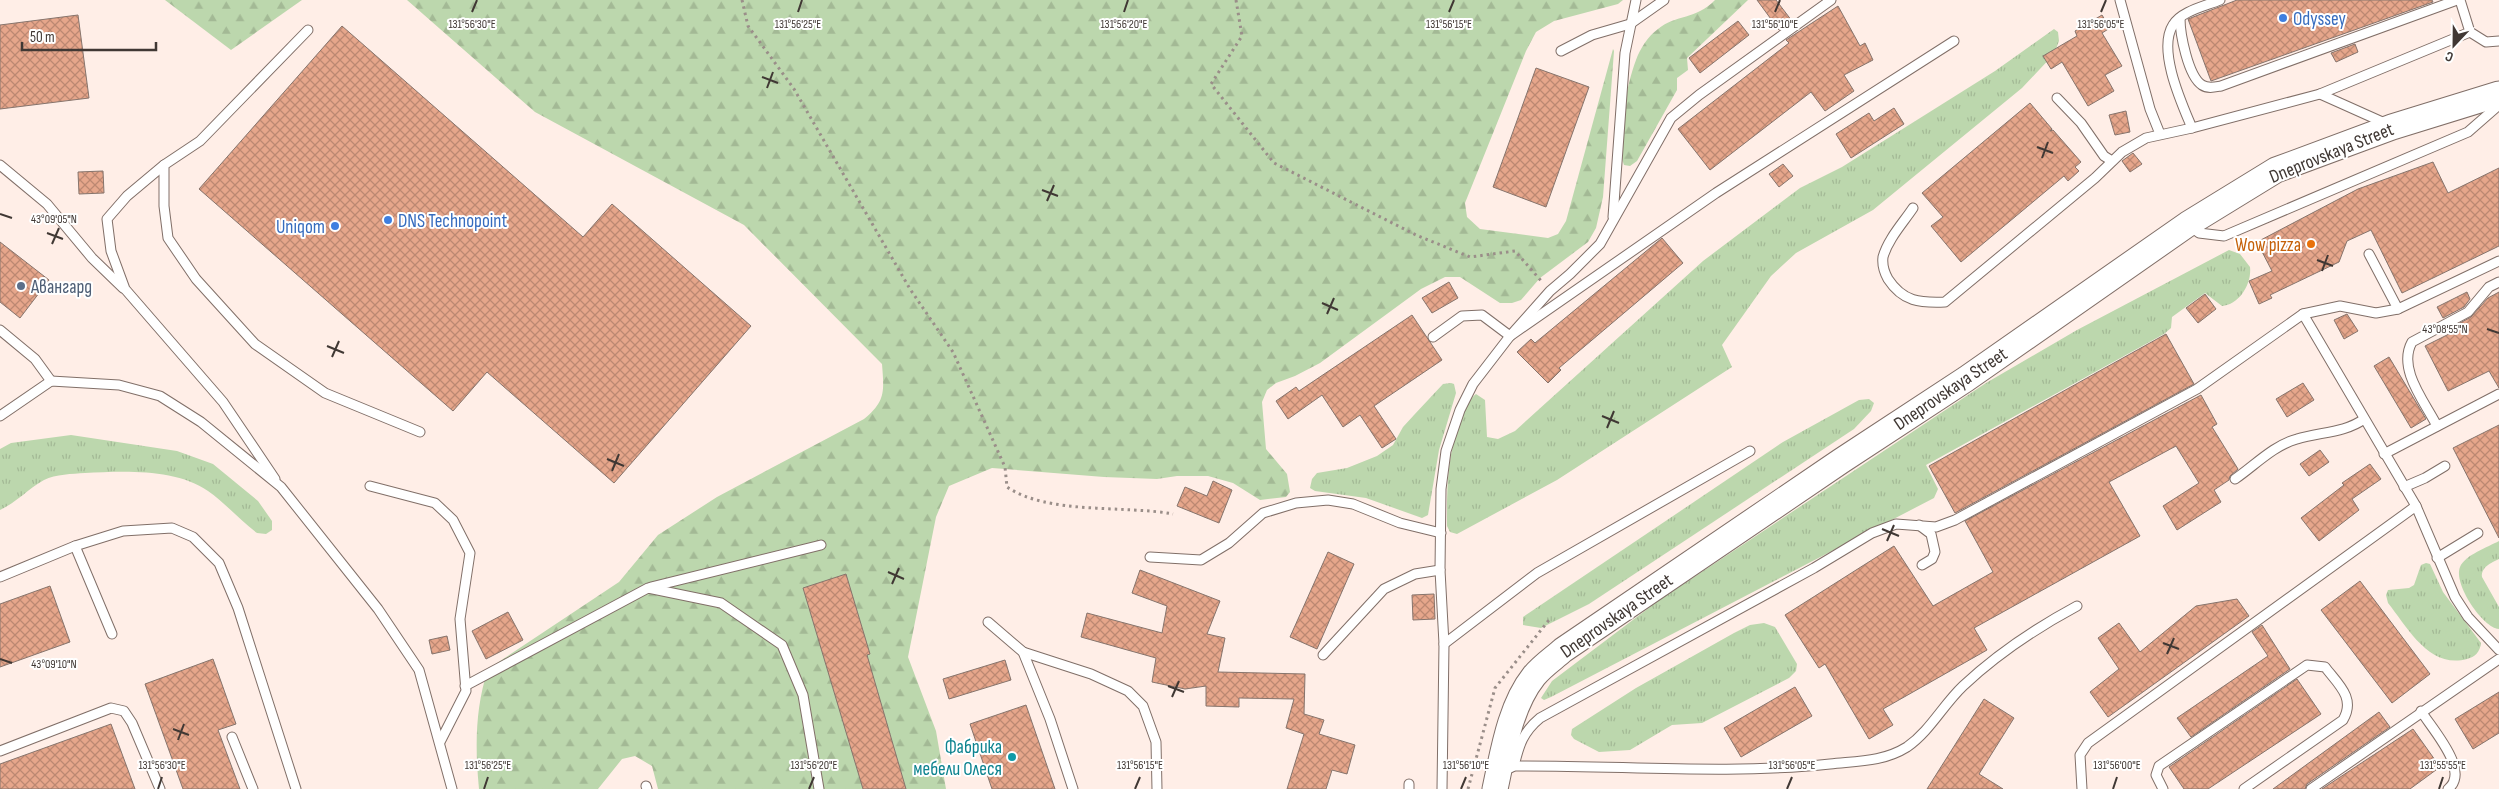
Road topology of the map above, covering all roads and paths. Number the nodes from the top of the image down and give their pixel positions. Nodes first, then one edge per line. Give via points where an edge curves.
1 (742, 0) edge
2 (1236, 0) edge
3 (1636, 0) edge
4 (1664, 0) edge
5 (1831, 0) edge
6 (2120, 0) edge
7 (2220, 0) edge
8 (2459, 0) edge
9 (2180, 18) junction
10 (1630, 24) junction
11 (308, 30) dead end
12 (2470, 32) junction
13 (1954, 41) dead end
14 (2499, 41) edge
15 (1561, 51) dead end
16 (2320, 94) junction
17 (2499, 94) edge
18 (2057, 98) dead end
19 (2499, 105) edge
20 (2392, 127) junction
21 (2192, 128) junction
22 (2160, 134) junction
23 (2112, 162) junction
24 (0, 165) edge
25 (164, 165) junction
26 (1913, 208) dead end
27 (1612, 220) junction
28 (2188, 224) junction
29 (2369, 254) dead end
30 (2499, 261) edge
31 (2499, 282) edge
32 (125, 289) junction
33 (1550, 291) junction
34 (2398, 309) junction
35 (2303, 314) junction
36 (0, 330) edge
37 (1510, 336) junction
38 (1433, 337) dead end
39 (51, 381) junction
40 (2499, 394) edge
41 (0, 416) edge
42 (2364, 419) junction
43 (2437, 426) junction
44 (420, 432) dead end
45 (1750, 451) dead end
46 (2384, 454) junction
47 (2445, 466) dead end
48 (2235, 479) dead end
49 (370, 486) dead end
50 (281, 487) junction
51 (2404, 487) junction
52 (2416, 506) junction
53 (1173, 514) dead end
54 (1917, 524) junction
55 (2478, 532) dead end
56 (1441, 533) junction
57 (821, 545) dead end
58 (75, 546) junction
59 (1150, 557) dead end
60 (2437, 558) junction
61 (1922, 565) dead end
62 (1440, 570) junction
63 (0, 577) edge
64 (648, 588) junction
65 (2077, 606) dead end
66 (988, 622) dead end
67 (112, 634) dead end
68 (1444, 644) junction
69 (2499, 650) edge
70 (1023, 652) junction
71 (1323, 655) dead end
72 (2499, 660) edge
73 (465, 686) junction
74 (2420, 712) junction
75 (232, 737) dead end
76 (440, 742) junction
77 (0, 751) edge
78 (1502, 777) edge
79 (160, 789) edge
80 (253, 789) edge
81 (296, 789) edge
82 (452, 789) edge
83 (819, 789) edge
84 (1073, 789) edge
85 (1157, 789) edge
86 (1442, 789) edge
87 (2082, 789) edge
88 (2164, 789) edge
89 (2244, 789) edge
90 (2311, 789) edge
91 (2448, 789) edge

1 - 53 path via 748,26 794,89 910,289 953,352 1005,467 1007,487 1018,494 1052,503 1089,509 1148,509
2 - 33 path via 1242,36 1211,84 1274,163 1416,235 1470,257 1515,251
3 - 10 lane
4 - 10 lane
5 - 27 lane via 1699,94 1671,118
6 - 22 lane
7 - 9 lane
8 - 9 lane via 2210,88 2201,85 2192,72 2180,31
8 - 12 lane
9 - 21 lane via 2172,25 2168,42 2169,63
10 - 15 lane via 1592,35
10 - 27 lane
11 - 25 lane via 200,141
12 - 14 lane via 2486,42
12 - 16 lane
13 - 37 lane via 1716,193
16 - 20 lane
16 - 21 lane
17 - 20 main road, Dneprovskaya Street
18 - 23 lane
19 - 28 lane via 2468,132 2224,236 2195,232
20 - 28 main road, Dneprovskaya Street via 2276,170
21 - 22 lane
22 - 23 lane via 2146,138
23 - 26 lane via 1945,302 1912,300 1896,291 1884,272 1883,259 1888,244
24 - 32 lane via 47,204 92,258
25 - 32 lane via 107,219 111,251
25 - 44 lane via 168,238 196,279 254,344 325,393
27 - 33 lane via 1600,244
28 - 78 main road, Dneprovskaya Street via 1966,379 1564,650 1526,687 1516,709
29 - 34 lane
30 - 34 lane
31 - 43 lane via 2489,287 2468,312 2412,342 2409,347 2408,372
32 - 50 lane via 223,402
33 - 37 lane
34 - 35 lane via 2376,313 2340,306
35 - 42 lane
35 - 54 lane via 2197,389 1955,520 1936,526
36 - 39 lane via 35,359
37 - 38 lane via 1482,315 1462,316
37 - 56 lane via 1473,384 1460,410 1446,451 1441,489
39 - 41 lane
39 - 50 lane via 120,386 160,396 201,422
40 - 43 lane
42 - 46 lane
42 - 48 lane via 2354,426 2295,439
43 - 46 lane
45 - 68 lane via 1537,573
46 - 51 lane
47 - 51 lane
49 - 73 lane via 435,503 453,520 466,543 470,553 460,619
50 - 76 lane via 378,609 419,670
51 - 52 lane
52 - 60 lane
52 - 87 lane via 2088,743 2080,755
54 - 61 lane via 1931,534 1935,552 1932,559
54 - 78 lane via 1896,524 1872,533 1540,718 1521,739
55 - 60 lane
56 - 59 lane via 1400,523 1353,504 1328,500 1296,503 1263,513 1229,543 1201,560
56 - 62 lane
57 - 64 lane
58 - 63 lane
58 - 67 lane
58 - 81 lane via 123,531 172,528 194,537 219,564 252,646
60 - 69 lane via 2468,617
62 - 68 lane
62 - 71 lane via 1415,574 1384,589
64 - 73 lane
64 - 83 lane via 721,603 782,645 803,695
65 - 78 lane via 2046,624 1963,686 1924,732 1907,746 1883,758 1784,769
66 - 70 lane
68 - 86 lane
70 - 84 lane
70 - 85 lane via 1091,674 1128,691 1143,706 1156,742
72 - 74 lane
73 - 76 lane via 466,691
74 - 90 lane
74 - 91 lane via 2455,763 2455,781
75 - 80 lane
76 - 82 lane
77 - 79 lane via 111,708 124,711
88 - 89 lane via 2156,775 2159,766 2307,665 2325,667 2348,698 2348,711 2343,720

